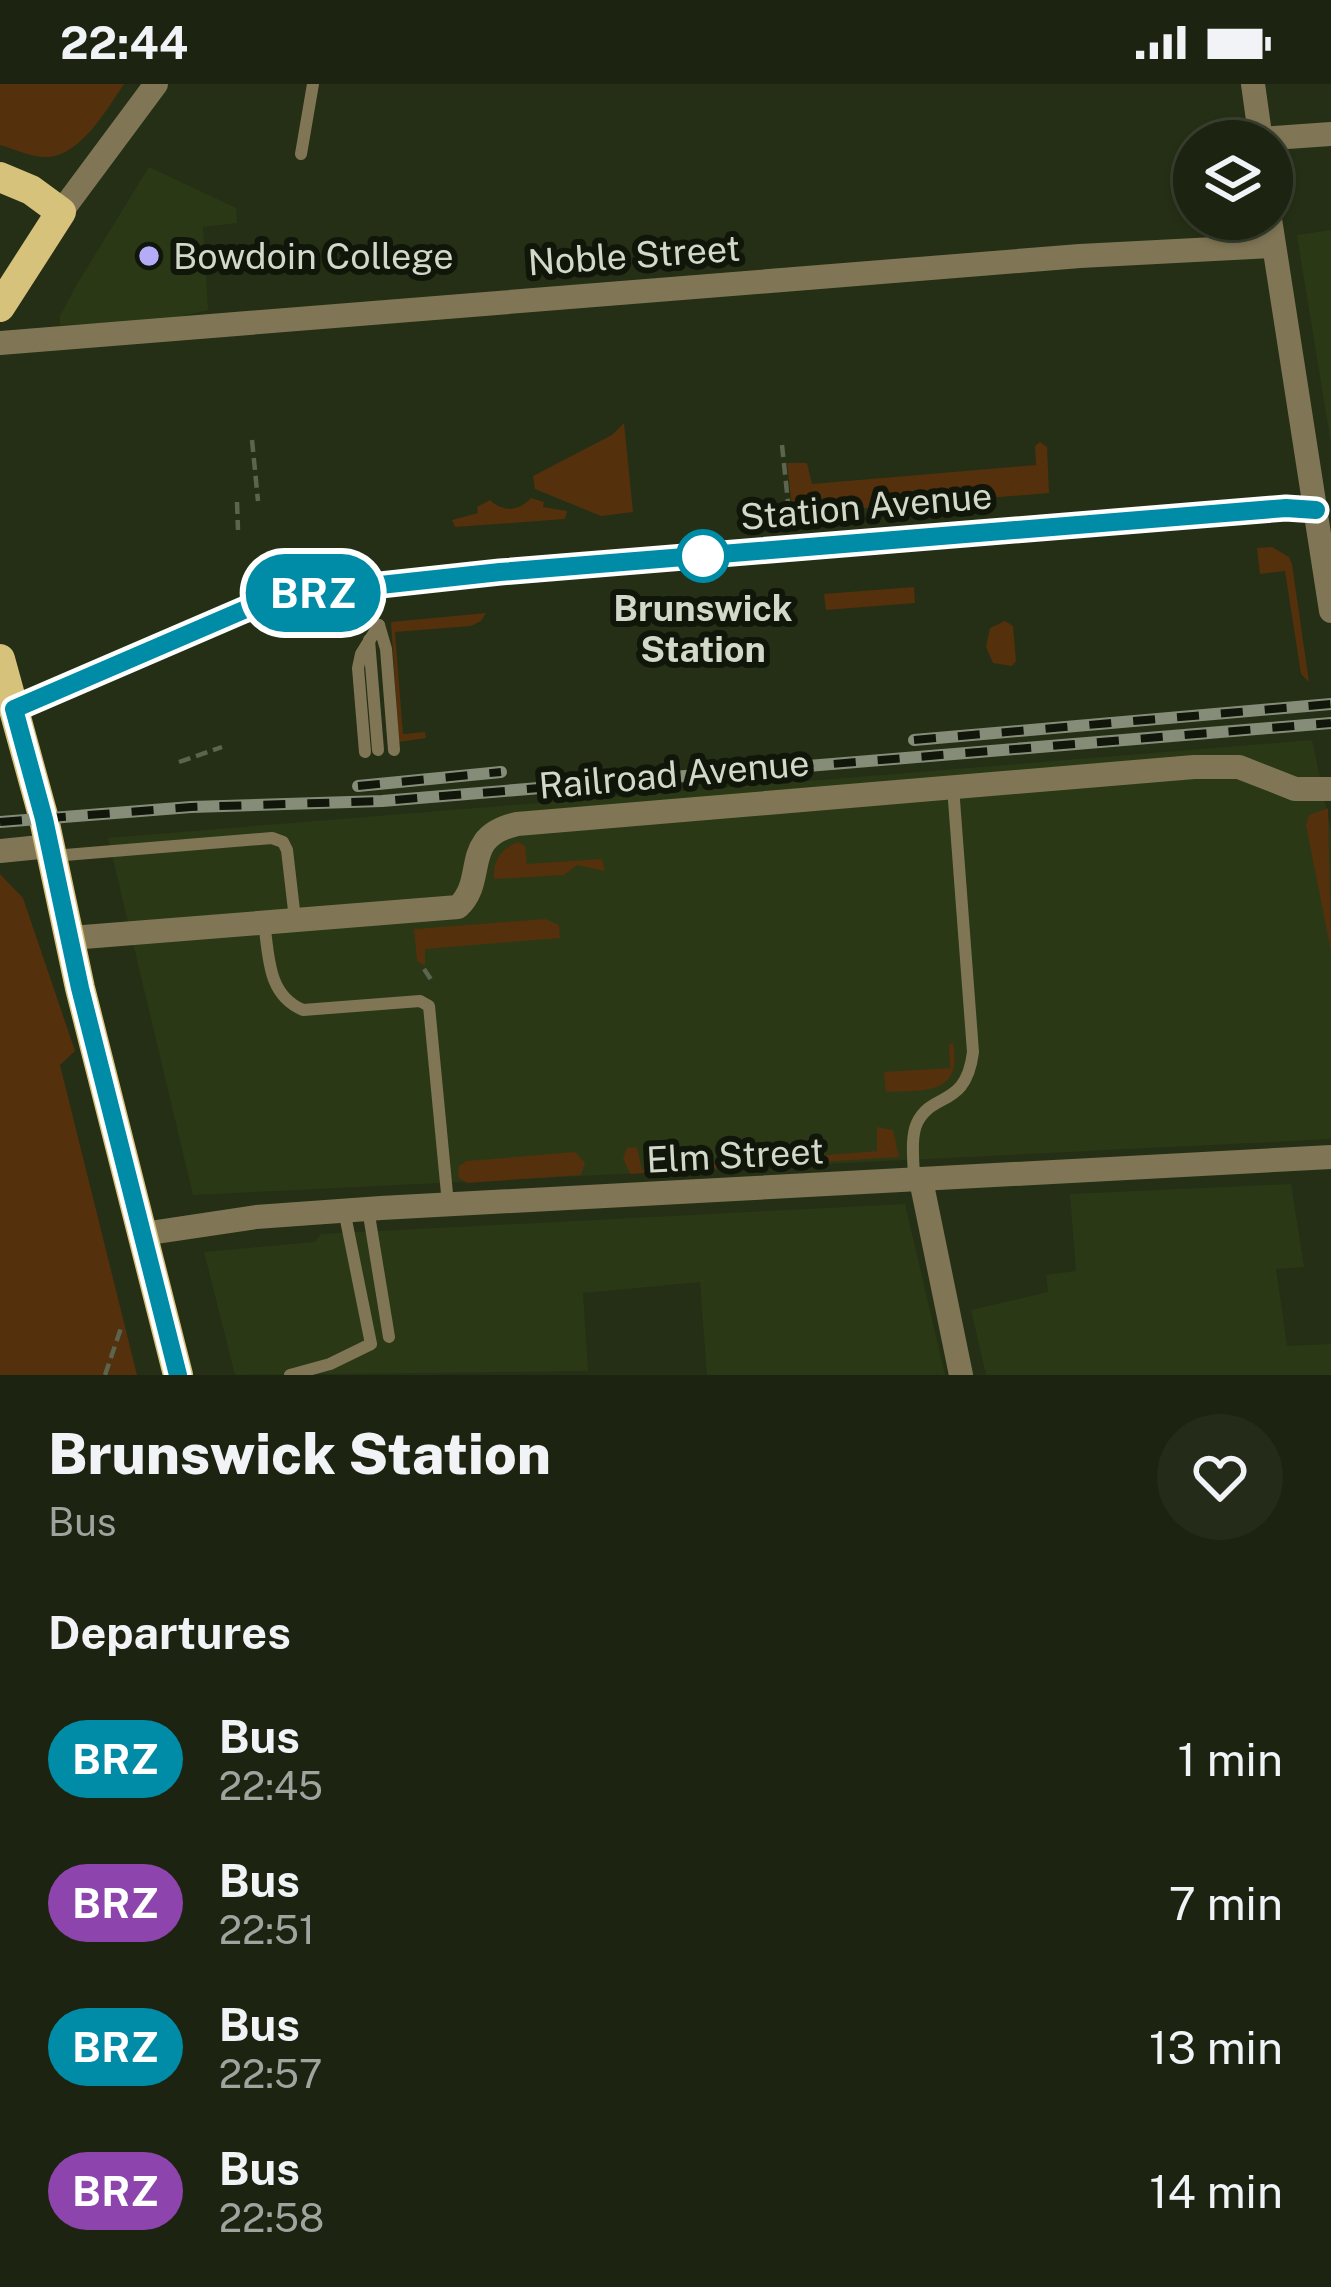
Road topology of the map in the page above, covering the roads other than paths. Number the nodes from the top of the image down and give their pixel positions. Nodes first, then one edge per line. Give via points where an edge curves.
1 (156, 84) edge
2 (314, 84) edge
3 (1253, 84) edge
4 (1258, 120) edge
5 (1331, 134) edge
6 (1293, 137) edge
7 (302, 154) dead end
8 (0, 177) edge
9 (61, 212) junction
10 (1272, 240) edge
11 (1273, 246) junction
12 (0, 307) edge
13 (0, 343) edge
14 (1316, 510) junction
15 (1331, 611) edge
16 (0, 659) edge
17 (14, 709) junction
18 (394, 750) dead end
19 (372, 751) dead end
20 (953, 787) junction
21 (1331, 789) edge
22 (0, 851) edge
23 (52, 851) junction
24 (295, 919) junction
25 (264, 922) junction
26 (70, 938) junction
27 (1331, 1157) edge
28 (918, 1180) junction
29 (448, 1205) junction
30 (356, 1210) junction
31 (143, 1234) junction
32 (389, 1337) dead end
33 (178, 1375) edge
34 (290, 1375) edge
35 (962, 1375) edge

1 - 9 street
2 - 7 lane
3 - 4 street
5 - 6 street
8 - 9 main road
9 - 12 main road
10 - 11 street
11 - 13 street, Noble Street
11 - 14 street
14 - 15 street
14 - 17 street, Station Avenue via 316,592 246,609
16 - 17 main road
17 - 23 main road
18 - 19 lane via 379,625 358,668
20 - 21 street, Railroad Avenue via 1229,766 1295,789
20 - 24 street, Railroad Avenue via 517,824 479,848 469,894 458,907
20 - 28 lane via 973,1052 959,1092 916,1123
22 - 23 street
23 - 24 lane via 272,838 287,850
23 - 26 main road
24 - 25 street, Railroad Avenue
25 - 26 street, Railroad Avenue
25 - 29 lane via 275,987 289,1004 429,1006
26 - 31 main road
27 - 28 street, Elm Street
28 - 29 street, Elm Street
28 - 35 street
29 - 30 street, Elm Street
30 - 31 street, Elm Street
30 - 32 lane
30 - 34 lane via 371,1344
31 - 33 main road

